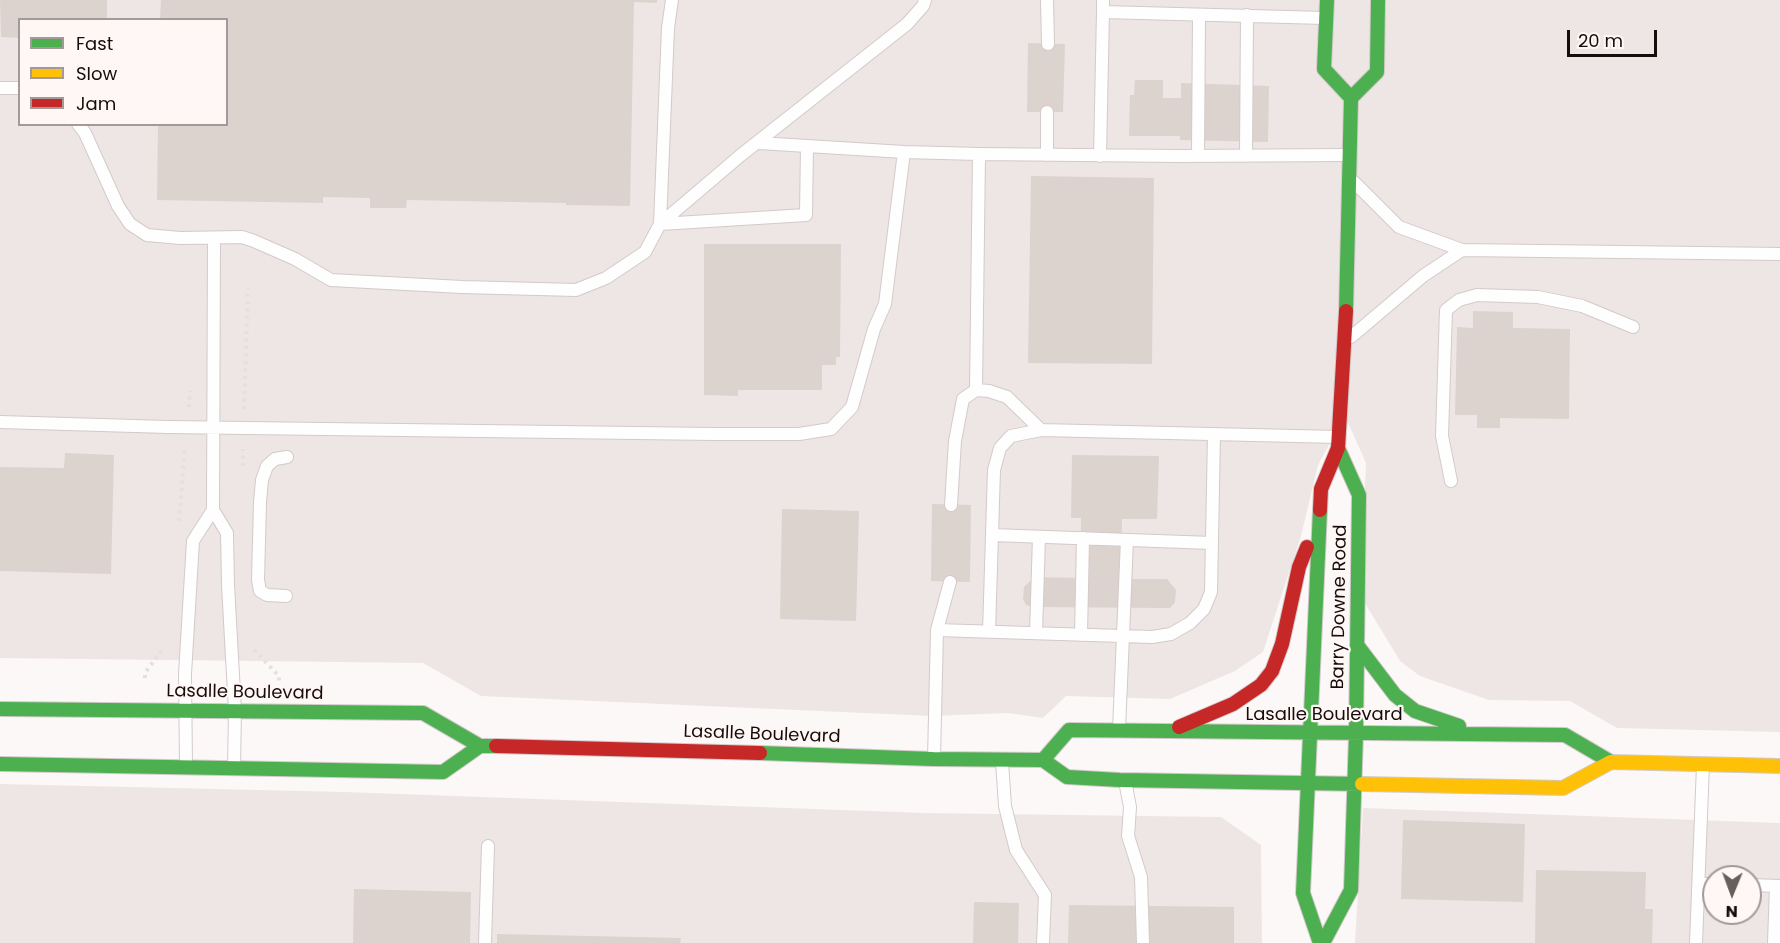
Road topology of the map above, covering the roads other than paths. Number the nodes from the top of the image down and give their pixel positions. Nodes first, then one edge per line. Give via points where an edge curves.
1 (672, 0) edge
2 (925, 0) edge
3 (1047, 0) edge
4 (1326, 0) edge
5 (1378, 0) edge
6 (1103, 6) edge
7 (1199, 15) junction
8 (1247, 15) junction
9 (1326, 18) junction
10 (1048, 44) dead end
11 (0, 88) edge
12 (18, 88) edge
13 (1351, 98) junction
14 (1047, 112) dead end
15 (79, 126) edge
16 (759, 143) junction
17 (807, 146) junction
18 (904, 152) junction
19 (979, 154) junction
20 (1349, 154) junction
21 (1047, 155) junction
22 (1100, 156) junction
23 (1198, 156) junction
24 (1246, 156) junction
25 (1349, 177) junction
26 (660, 224) junction
27 (214, 238) junction
28 (1462, 250) junction
29 (1780, 254) edge
30 (1634, 327) dead end
31 (1345, 342) junction
32 (976, 390) junction
33 (0, 422) edge
34 (214, 426) junction
35 (1041, 430) junction
36 (1214, 434) junction
37 (1339, 442) junction
38 (287, 457) dead end
39 (1450, 481) dead end
40 (951, 504) dead end
41 (213, 510) junction
42 (1320, 515) junction
43 (992, 535) junction
44 (1039, 537) junction
45 (1083, 538) junction
46 (1127, 540) junction
47 (1212, 543) junction
48 (950, 582) dead end
49 (286, 596) dead end
50 (937, 630) junction
51 (989, 632) junction
52 (1036, 633) junction
53 (1081, 635) junction
54 (1124, 636) junction
55 (1357, 645) junction
56 (0, 709) edge
57 (186, 711) junction
58 (235, 711) junction
59 (1119, 731) junction
60 (1167, 732) junction
61 (1310, 733) junction
62 (1356, 734) junction
63 (1484, 734) junction
64 (480, 746) junction
65 (933, 759) junction
66 (1002, 759) junction
67 (1043, 760) junction
68 (1611, 762) junction
69 (0, 764) edge
70 (1703, 764) junction
71 (1780, 766) edge
72 (186, 767) junction
73 (234, 768) junction
74 (1125, 780) junction
75 (1308, 782) junction
76 (1354, 784) junction
77 (488, 846) dead end
78 (1699, 884) joint
79 (1762, 885) edge
80 (1778, 886) edge
81 (485, 943) edge
82 (1042, 943) edge
83 (1143, 943) edge
84 (1322, 943) edge
85 (1696, 943) edge
86 (1774, 943) edge

1 - 26 lane
2 - 16 lane via 907,24
3 - 10 lane
4 - 9 main road
5 - 13 main road via 1377,72
6 - 7 lane
6 - 22 lane
7 - 8 lane
7 - 23 lane
8 - 9 lane
8 - 24 lane
9 - 13 main road via 1324,69
11 - 12 lane
13 - 20 main road, Barry Downe Road
14 - 21 lane
15 - 27 lane via 130,225 147,235
16 - 17 lane
16 - 26 lane
17 - 18 lane
17 - 26 lane via 806,215
18 - 19 lane
18 - 34 lane via 885,304 852,406 831,429 799,434 704,434
19 - 21 lane
19 - 32 lane
20 - 24 lane
20 - 25 main road, Barry Downe Road
21 - 22 lane
22 - 23 lane
23 - 24 lane
25 - 28 lane via 1399,227
25 - 31 main road, Barry Downe Road
26 - 27 lane via 645,252 606,278 576,290 331,280 254,241 242,237
27 - 34 lane
28 - 29 lane
28 - 31 lane via 1423,276
30 - 39 lane via 1582,306 1538,297 1477,295 1459,300 1446,310 1442,436
31 - 37 main road, Barry Downe Road
32 - 35 lane via 1007,397
32 - 40 lane via 963,399 958,417
33 - 34 lane
34 - 41 lane
35 - 36 lane
35 - 43 lane via 1011,436 1000,448 994,470
36 - 37 lane
36 - 47 lane
37 - 42 main road, Barry Downe Road via 1321,489
37 - 55 main road, Barry Downe Road via 1359,495
38 - 49 lane via 275,459 267,466 262,480 258,580 260,591
41 - 57 lane via 193,541
41 - 58 lane via 227,533
42 - 60 main road via 1299,567 1282,644 1272,670 1261,685 1233,704
42 - 61 main road, Barry Downe Road
43 - 44 lane
43 - 51 lane
44 - 45 lane
44 - 52 lane
45 - 46 lane
45 - 53 lane
46 - 47 lane
46 - 54 lane
47 - 54 lane via 1211,592 1204,609 1190,624 1171,634
48 - 50 lane
50 - 51 lane
50 - 65 lane
51 - 52 lane
52 - 53 lane
53 - 54 lane
54 - 59 lane
55 - 62 main road, Barry Downe Road
55 - 63 main road via 1395,695 1415,711
56 - 57 main road, Lasalle Boulevard
57 - 58 main road, Lasalle Boulevard
57 - 72 lane
58 - 64 main road, Lasalle Boulevard via 423,713
58 - 73 lane
59 - 60 main road, Lasalle Boulevard
59 - 67 main road, Lasalle Boulevard via 1069,730
60 - 61 main road, Lasalle Boulevard
61 - 62 main road, Lasalle Boulevard
61 - 75 main road, Barry Downe Road
62 - 63 main road, Lasalle Boulevard
62 - 76 main road, Barry Downe Road
63 - 68 main road, Lasalle Boulevard via 1565,735
64 - 65 main road, Lasalle Boulevard
64 - 73 main road via 443,772
65 - 66 main road, Lasalle Boulevard
66 - 67 main road, Lasalle Boulevard
66 - 82 lane via 1005,806 1016,850 1045,895
67 - 74 main road, Lasalle Boulevard via 1067,777
68 - 70 main road, Lasalle Boulevard
68 - 76 main road, Lasalle Boulevard via 1563,788
69 - 72 main road
70 - 71 main road, Lasalle Boulevard
70 - 78 lane
72 - 73 main road
74 - 75 main road, Lasalle Boulevard
74 - 83 lane via 1130,807 1128,836 1142,877
75 - 76 main road, Lasalle Boulevard
75 - 84 main road, Barry Downe Road via 1303,893
76 - 84 main road, Barry Downe Road via 1351,891
77 - 81 lane
78 - 85 lane
79 - 80 lane
80 - 86 lane

